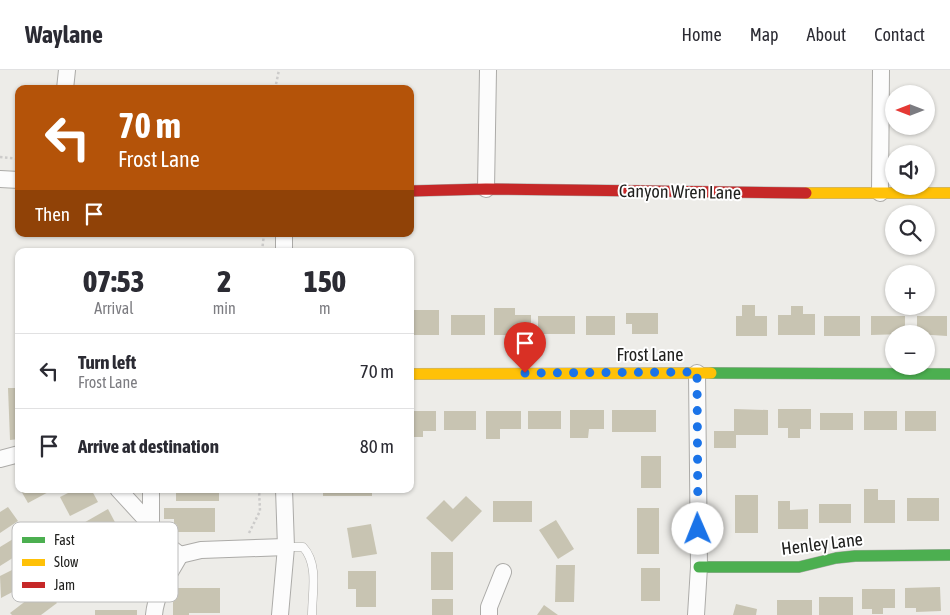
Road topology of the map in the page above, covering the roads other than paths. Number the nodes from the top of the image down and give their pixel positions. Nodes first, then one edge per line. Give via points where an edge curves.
1 (67, 70) edge
2 (488, 70) edge
3 (881, 70) edge
4 (65, 85) edge
5 (0, 179) edge
6 (15, 180) edge
7 (486, 189) junction
8 (414, 191) edge
9 (880, 193) junction
10 (950, 193) edge
11 (697, 372) junction
12 (414, 374) edge
13 (950, 374) edge
14 (15, 455) edge
15 (0, 459) edge
16 (122, 493) edge
17 (151, 493) edge
18 (284, 493) edge
19 (148, 522) edge
20 (151, 522) edge
21 (286, 547) junction
22 (180, 554) joint
23 (950, 555) edge
24 (178, 557) edge
25 (699, 568) junction
26 (503, 572) dead end
27 (156, 602) edge
28 (154, 615) edge
29 (280, 615) edge
30 (312, 615) edge
31 (489, 615) edge
32 (696, 615) edge

1 - 4 street
2 - 7 street
3 - 9 street
5 - 6 street
7 - 8 street, Canyon Wren Lane
7 - 9 street, Canyon Wren Lane
9 - 10 street, Canyon Wren Lane
11 - 12 street, Frost Lane
11 - 13 street, Frost Lane
11 - 25 street
14 - 15 street
16 - 19 street
17 - 20 street
18 - 21 street
21 - 22 street via 201,550
21 - 29 street
21 - 30 lane via 304,546 309,553 313,564
22 - 24 street
23 - 25 street, Henley Lane via 854,556 799,567
25 - 32 street
26 - 31 street
27 - 28 street

